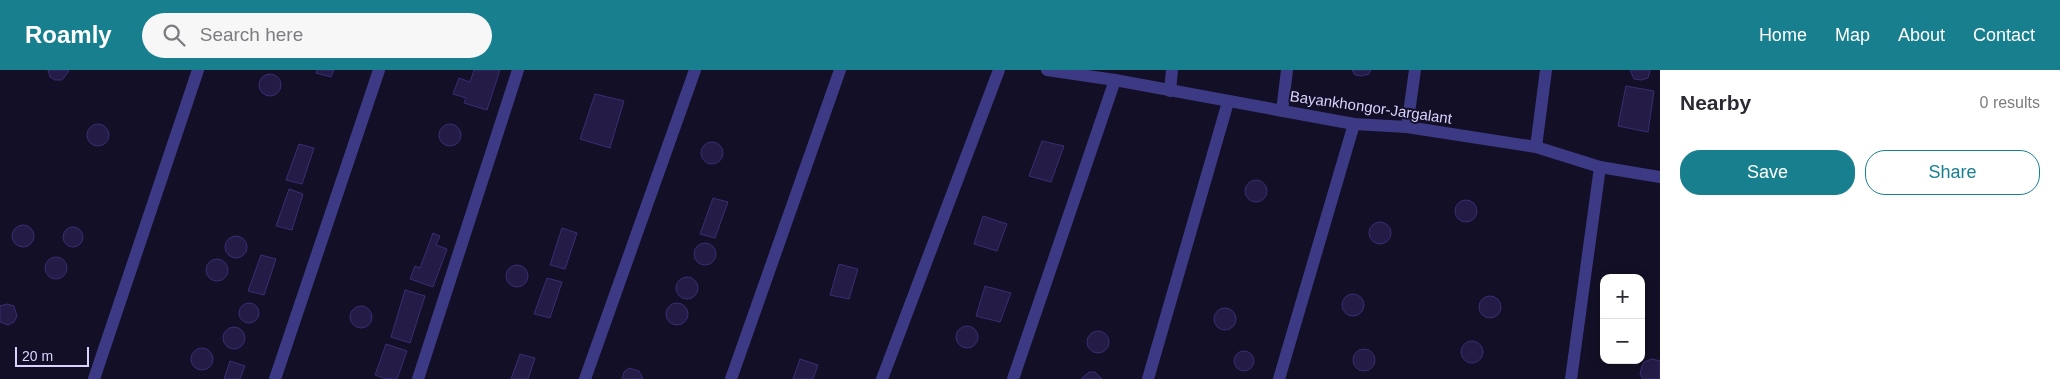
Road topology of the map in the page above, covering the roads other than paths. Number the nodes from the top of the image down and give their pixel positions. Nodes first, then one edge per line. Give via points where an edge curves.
1 (198, 70) edge
2 (379, 70) edge
3 (518, 70) edge
4 (695, 70) edge
5 (840, 70) edge
6 (999, 70) edge
7 (1047, 70) edge
8 (1172, 70) edge
9 (1287, 70) edge
10 (1415, 70) edge
11 (1546, 70) edge
12 (1115, 80) junction
13 (1170, 91) junction
14 (1228, 102) junction
15 (1282, 111) junction
16 (1354, 124) junction
17 (1407, 127) junction
18 (1536, 147) junction
19 (1600, 167) junction
20 (1660, 177) edge
21 (94, 379) edge
22 (275, 379) edge
23 (418, 379) edge
24 (585, 379) edge
25 (731, 379) edge
26 (882, 379) edge
27 (1013, 379) edge
28 (1148, 379) edge
29 (1279, 379) edge
30 (1571, 379) edge

1 - 21 street
2 - 22 street
3 - 23 street
4 - 24 street
5 - 25 street
6 - 26 street
7 - 12 street, Bayankhongor-Jargalant
8 - 13 street
9 - 15 street
10 - 17 street
11 - 18 street
12 - 13 street, Bayankhongor-Jargalant
12 - 27 street
13 - 14 street, Bayankhongor-Jargalant
14 - 15 street, Bayankhongor-Jargalant
14 - 28 street
15 - 16 street, Bayankhongor-Jargalant
16 - 17 street, Bayankhongor-Jargalant
16 - 29 street
17 - 18 street, Bayankhongor-Jargalant
18 - 19 street, Bayankhongor-Jargalant
19 - 20 street, Bayankhongor-Jargalant
19 - 30 street

